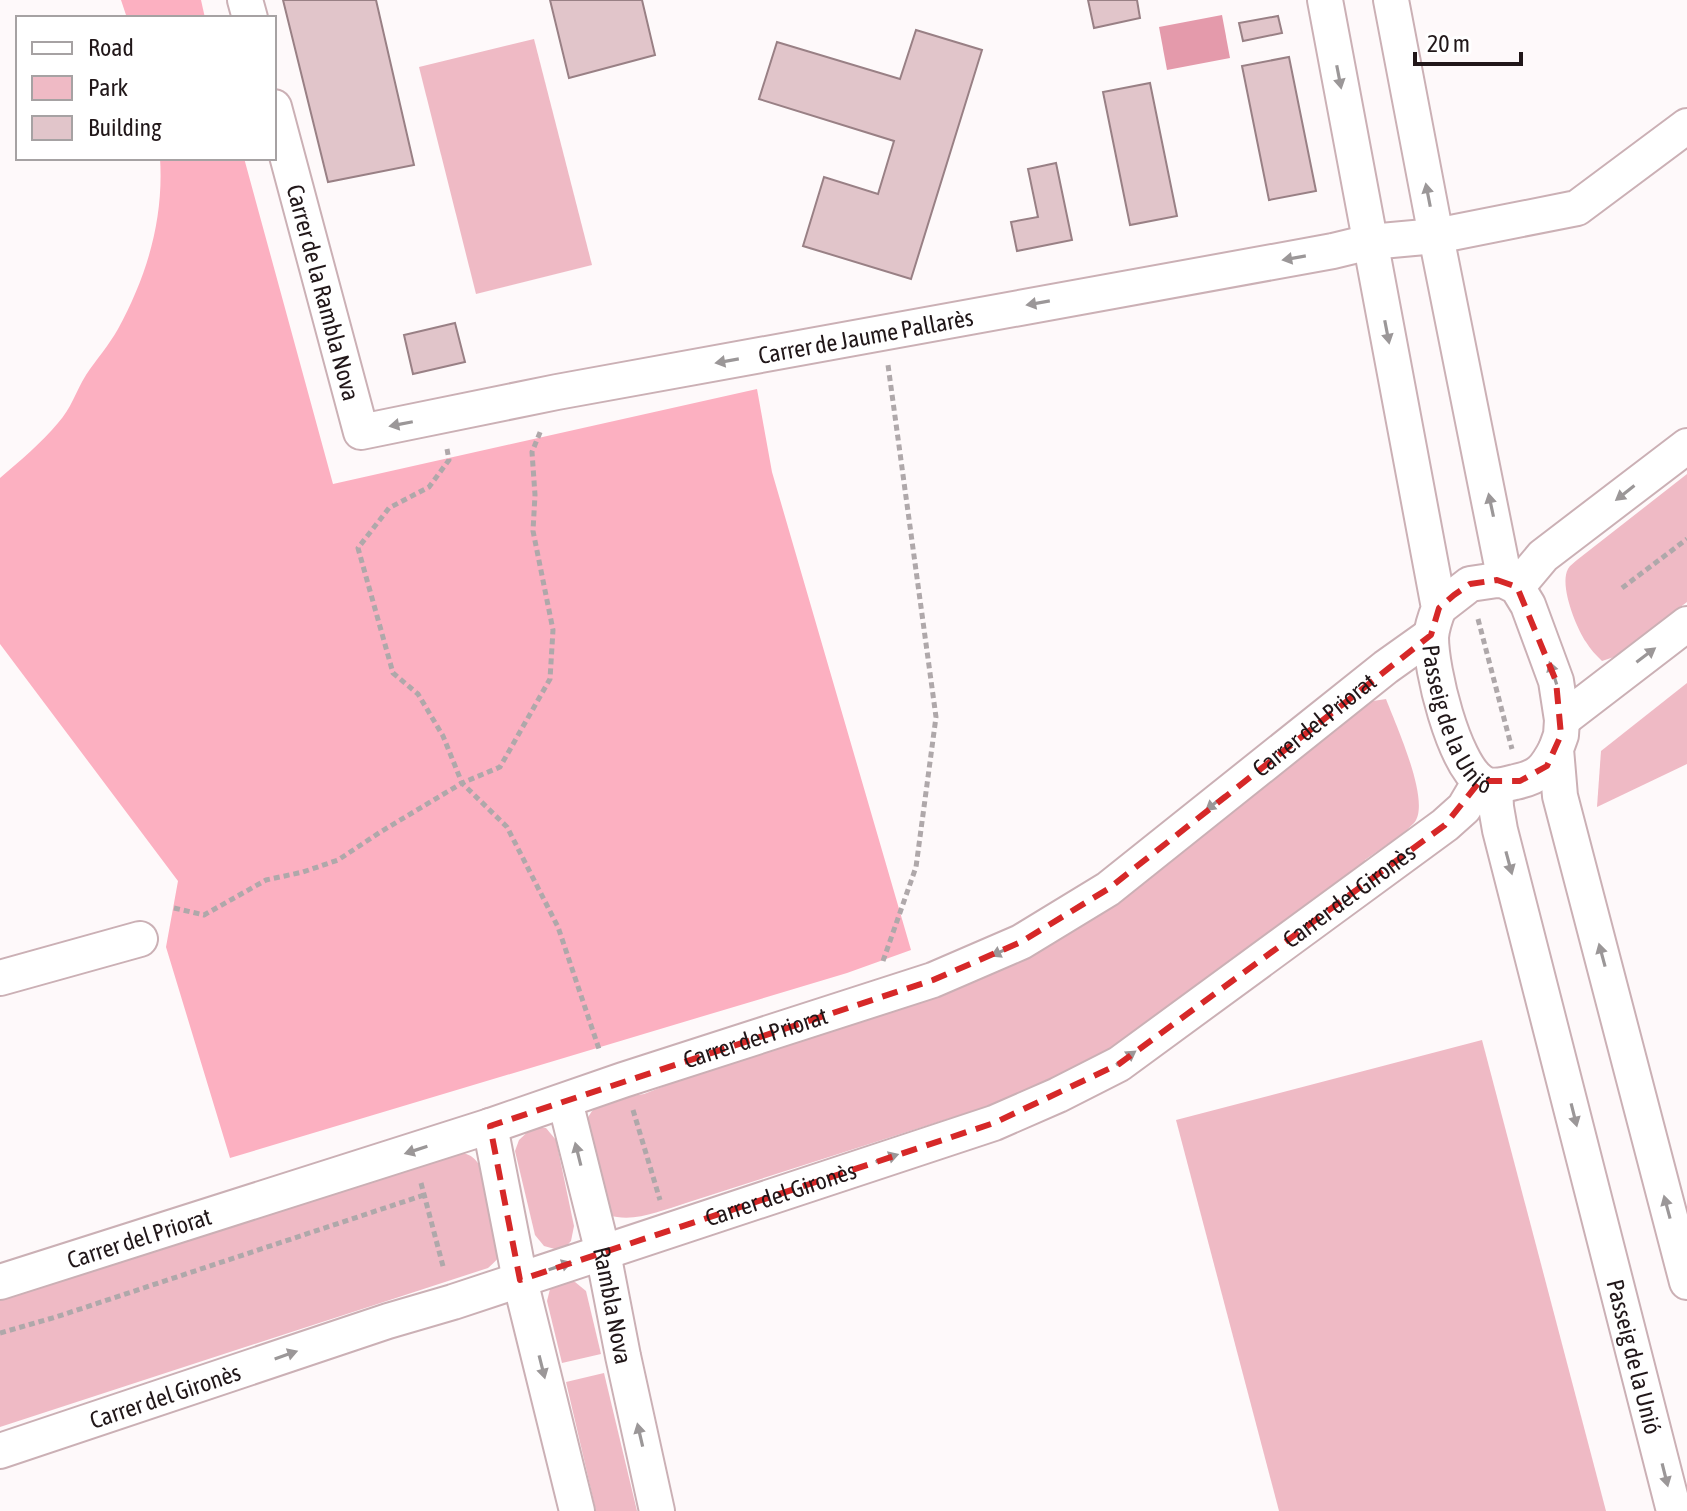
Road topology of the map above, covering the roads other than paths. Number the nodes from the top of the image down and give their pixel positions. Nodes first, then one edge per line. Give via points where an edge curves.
1 (1325, 0) edge
2 (1391, 0) edge
3 (276, 114) edge
4 (1687, 126) edge
5 (1436, 236) junction
6 (1370, 242) junction
7 (361, 432) joint
8 (1687, 446) edge
9 (1511, 584) junction
10 (1435, 621) junction
11 (1687, 624) edge
12 (1559, 734) junction
13 (1488, 784) junction
14 (140, 939) dead end
15 (0, 978) edge
16 (565, 1101) junction
17 (490, 1126) junction
18 (603, 1253) junction
19 (3, 1277) edge
20 (520, 1280) junction
21 (1687, 1282) edge
22 (0, 1451) edge
23 (577, 1511) edge
24 (657, 1511) edge
25 (1674, 1511) edge

1 -> 6 street, Passeig de la Unió
5 -> 2 street
3 - 7 street, Carrer de la Rambla Nova
4 - 5 street, Carrer de Jaume Pallarès via 1577,208
5 - 6 street, Carrer de Jaume Pallarès
9 -> 5 street
6 -> 7 street, Carrer de Jaume Pallarès
6 -> 10 street, Passeig de la Unió
8 -> 9 street
9 - 10 street, Carrer del Priorat via 1470,584
12 -> 9 street via 1556,681 1528,605
10 - 13 street, Passeig de la Unió via 1433,660 1440,696 1465,762
10 -> 16 street, Carrer del Priorat via 1386,667 1108,889 1021,942 933,980
12 -> 11 street
12 - 13 street via 1547,766 1537,775
21 -> 12 street via 1560,796
18 -> 13 street, Carrer del Gironès via 994,1123 1119,1064 1445,825
13 -> 25 street, Passeig de la Unió
14 - 15 street
16 - 17 street, Carrer del Priorat
18 -> 16 street, Rambla Nova
17 -> 19 street, Carrer del Priorat
17 - 20 street
20 -> 18 street, Carrer del Gironès
24 -> 18 street, Rambla Nova
22 -> 20 street, Carrer del Gironès
20 -> 23 street

